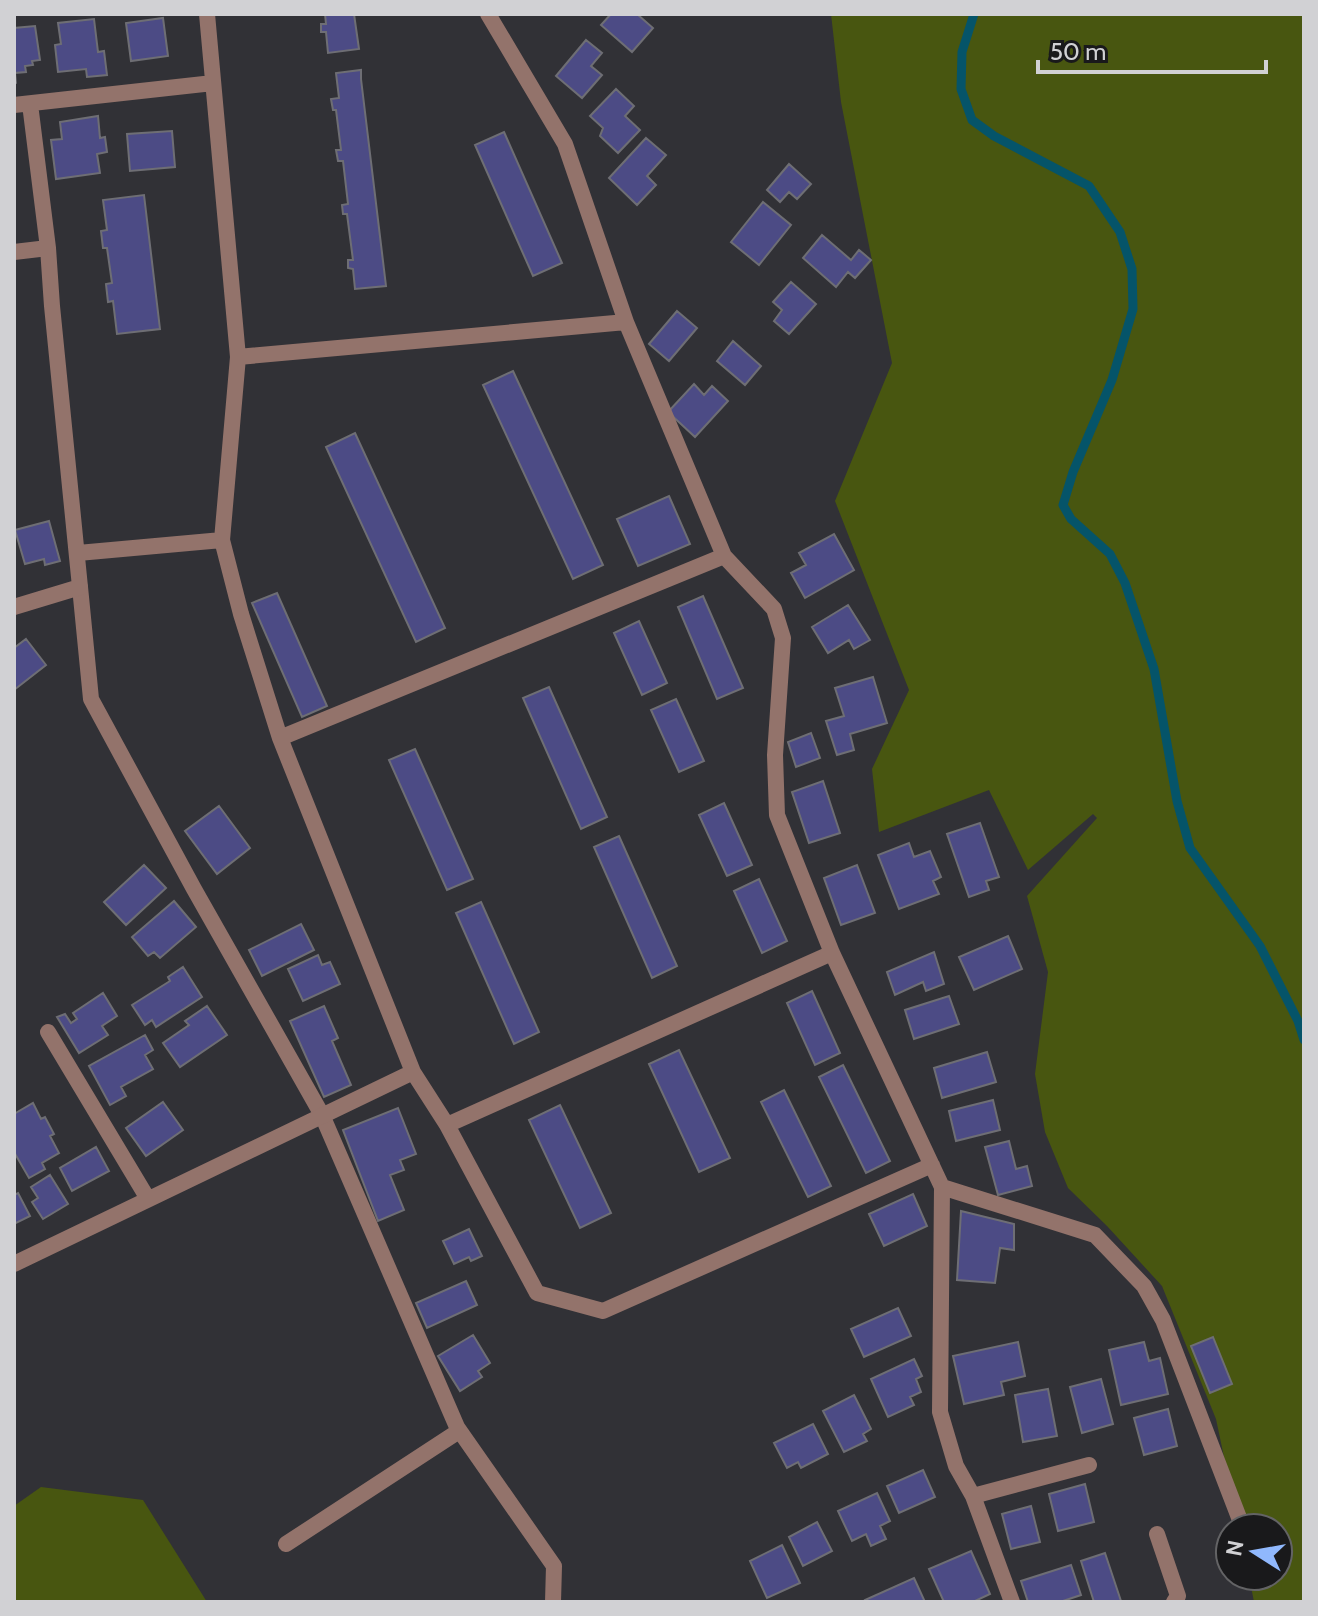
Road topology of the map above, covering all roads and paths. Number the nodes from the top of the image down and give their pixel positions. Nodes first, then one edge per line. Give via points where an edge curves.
1 (207, 14) edge
2 (488, 14) edge
3 (213, 83) junction
4 (22, 104) edge
5 (48, 248) junction
6 (14, 252) edge
7 (626, 322) junction
8 (238, 357) junction
9 (222, 540) junction
10 (78, 553) junction
11 (724, 556) junction
12 (80, 587) junction
13 (14, 607) edge
14 (280, 738) junction
15 (832, 953) junction
16 (48, 1032) dead end
17 (413, 1072) junction
18 (322, 1115) junction
19 (447, 1125) junction
20 (932, 1165) junction
21 (942, 1187) junction
22 (148, 1199) junction
23 (14, 1264) edge
24 (459, 1431) junction
25 (1089, 1465) dead end
26 (973, 1496) junction
27 (1237, 1512) edge
28 (1157, 1534) dead end
29 (286, 1544) dead end
30 (553, 1602) edge
31 (1012, 1602) edge
32 (1174, 1602) edge

1 - 3 street
2 - 7 street via 565,144
3 - 4 street
3 - 8 street
4 - 5 street
5 - 6 street
5 - 10 street
7 - 8 street
7 - 11 street
8 - 9 street
9 - 10 street
9 - 14 street
10 - 12 street
11 - 14 street
11 - 15 street via 774,609 783,638 775,755 777,815
12 - 13 street
12 - 18 street via 91,699
14 - 17 street
15 - 19 street
15 - 20 street
16 - 22 street
17 - 18 street
17 - 19 street
18 - 22 street
18 - 24 street
19 - 20 street via 537,1293 603,1311
20 - 21 street
21 - 26 street via 940,1412 956,1466
21 - 27 street via 1095,1235 1144,1286 1163,1320
22 - 23 street
24 - 29 street
24 - 30 street via 554,1566
25 - 26 street
26 - 31 street
28 - 32 street via 1178,1596

